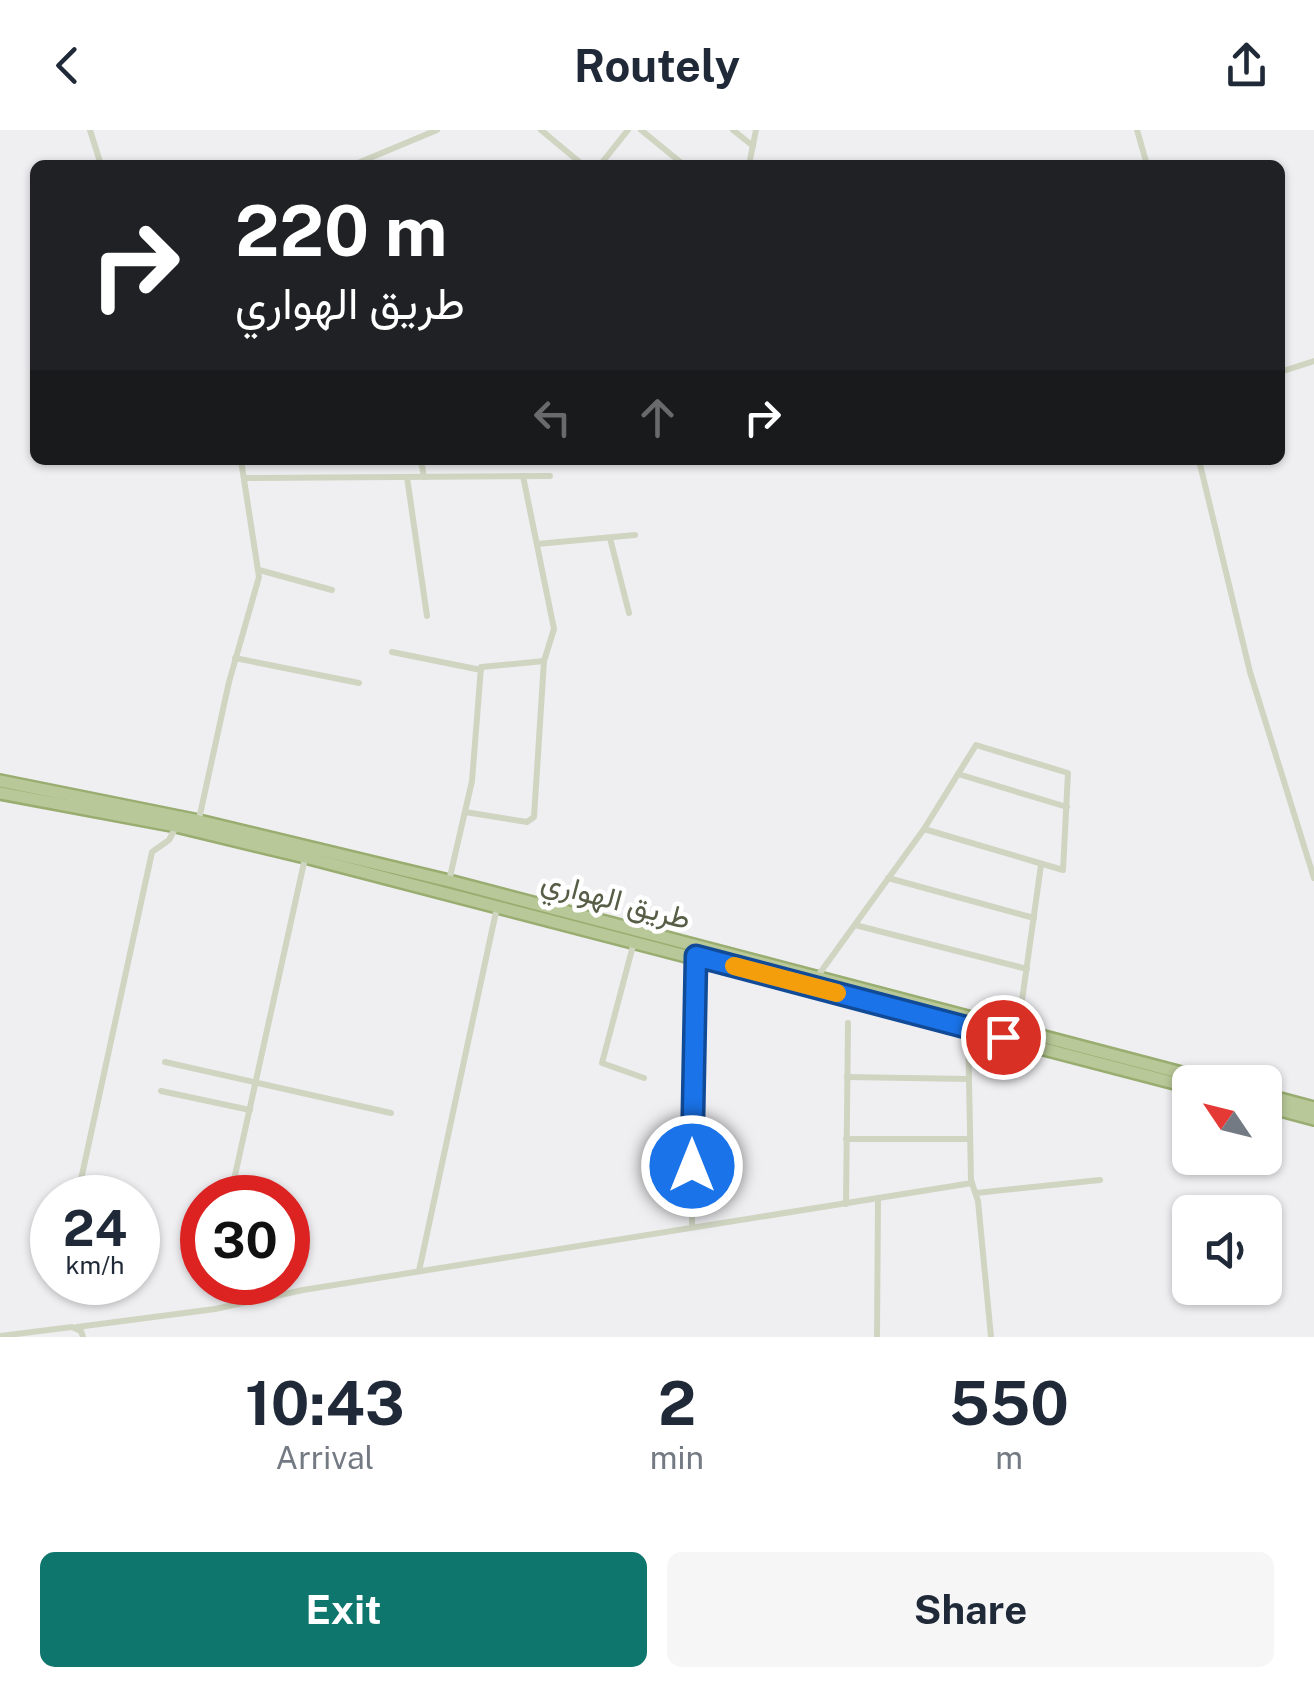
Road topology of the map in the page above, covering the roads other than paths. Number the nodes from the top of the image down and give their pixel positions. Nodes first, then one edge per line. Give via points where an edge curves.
1 (90, 130) edge
2 (437, 130) edge
3 (541, 130) edge
4 (628, 130) edge
5 (641, 130) edge
6 (733, 130) edge
7 (756, 130) edge
8 (1137, 130) edge
9 (753, 146) junction
10 (99, 160) edge
11 (365, 160) edge
12 (577, 160) edge
13 (604, 160) edge
14 (678, 160) edge
15 (750, 160) edge
16 (1146, 160) edge
17 (1314, 361) edge
18 (1285, 370) edge
19 (242, 465) edge
20 (423, 465) edge
21 (1200, 465) edge
22 (424, 476) junction
23 (523, 476) junction
24 (550, 476) dead end
25 (407, 477) junction
26 (244, 478) junction
27 (635, 535) dead end
28 (610, 538) junction
29 (537, 544) junction
30 (259, 570) junction
31 (332, 590) dead end
32 (629, 613) dead end
33 (427, 616) dead end
34 (392, 652) dead end
35 (234, 658) junction
36 (544, 662) junction
37 (480, 670) junction
38 (358, 683) dead end
39 (958, 774) junction
40 (0, 781) edge
41 (0, 793) edge
42 (1067, 807) junction
43 (465, 812) junction
44 (143, 815) junction
45 (199, 820) junction
46 (176, 826) junction
47 (924, 829) junction
48 (305, 857) junction
49 (1042, 865) junction
50 (888, 878) junction
51 (1314, 878) edge
52 (449, 881) junction
53 (498, 905) junction
54 (1034, 918) junction
55 (855, 924) junction
56 (634, 940) junction
57 (696, 956) junction
58 (1027, 969) junction
59 (816, 978) junction
60 (848, 1024) dead end
61 (968, 1028) junction
62 (1018, 1030) junction
63 (1109, 1060) junction
64 (166, 1062) dead end
65 (1172, 1073) edge
66 (846, 1077) junction
67 (644, 1078) dead end
68 (968, 1079) junction
69 (1172, 1080) edge
70 (256, 1082) junction
71 (161, 1091) dead end
72 (1282, 1100) edge
73 (1314, 1108) edge
74 (250, 1110) junction
75 (1282, 1111) edge
76 (391, 1113) dead end
77 (1314, 1119) edge
78 (846, 1139) junction
79 (970, 1139) junction
80 (82, 1175) edge
81 (235, 1175) edge
82 (1100, 1180) dead end
83 (972, 1183) junction
84 (976, 1192) junction
85 (878, 1199) junction
86 (846, 1204) junction
87 (692, 1227) junction
88 (419, 1272) junction
89 (77, 1328) junction
90 (0, 1336) edge
91 (82, 1337) edge
92 (878, 1337) edge
93 (991, 1337) edge

1 - 10 street
2 - 11 street
3 - 12 street
4 - 13 street
5 - 14 street
6 - 9 street
7 - 9 street
8 - 16 street
9 - 15 street
17 - 18 street
19 - 26 street
20 - 22 street
21 - 51 street via 1250,672
22 - 23 street
22 - 25 street
23 - 24 street
23 - 29 street
25 - 26 street
25 - 33 street
26 - 30 street
27 - 28 street
28 - 29 street
28 - 32 street
29 - 36 street via 555,633
30 - 31 street
30 - 35 street
34 - 37 street
35 - 38 street
35 - 45 street
36 - 37 street via 490,663
36 - 43 street via 534,817 527,822
37 - 43 street
39 - 42 street
39 - 42 street via 982,745 1067,772
39 - 47 street
40 - 44 highway, طريق الهواري
41 - 44 highway, طريق الهواري
42 - 49 street via 1065,869
43 - 52 street
44 - 45 highway, طريق الهواري
44 - 46 highway, طريق الهواري
45 - 52 highway, طريق الهواري
46 - 48 highway, طريق الهواري
46 - 80 street via 152,852
47 - 49 street
47 - 50 street
48 - 53 highway, طريق الهواري
48 - 70 street
49 - 54 street
50 - 54 street
50 - 55 street
52 - 59 highway, طريق الهواري
53 - 56 highway, طريق الهواري
53 - 88 street
54 - 58 street
55 - 58 street
55 - 59 street
56 - 57 highway, طريق الهواري
56 - 67 street via 602,1063
57 - 61 highway, طريق الهواري
57 - 87 street
58 - 62 street
59 - 62 highway, طريق الهواري
60 - 66 street
61 - 63 highway, طريق الهواري
61 - 68 street
62 - 63 highway, طريق الهواري
63 - 65 highway, طريق الهواري
63 - 69 highway, طريق الهواري
64 - 70 street
66 - 68 street
66 - 78 street
68 - 79 street
70 - 74 street
70 - 76 street
71 - 74 street
72 - 73 highway
74 - 81 street
75 - 77 highway
78 - 79 street
78 - 86 street
79 - 83 street
82 - 84 street
83 - 84 street
83 - 85 street
84 - 93 street
85 - 86 street
85 - 92 street
86 - 87 street
87 - 88 street
88 - 89 street
89 - 90 street
89 - 91 street

